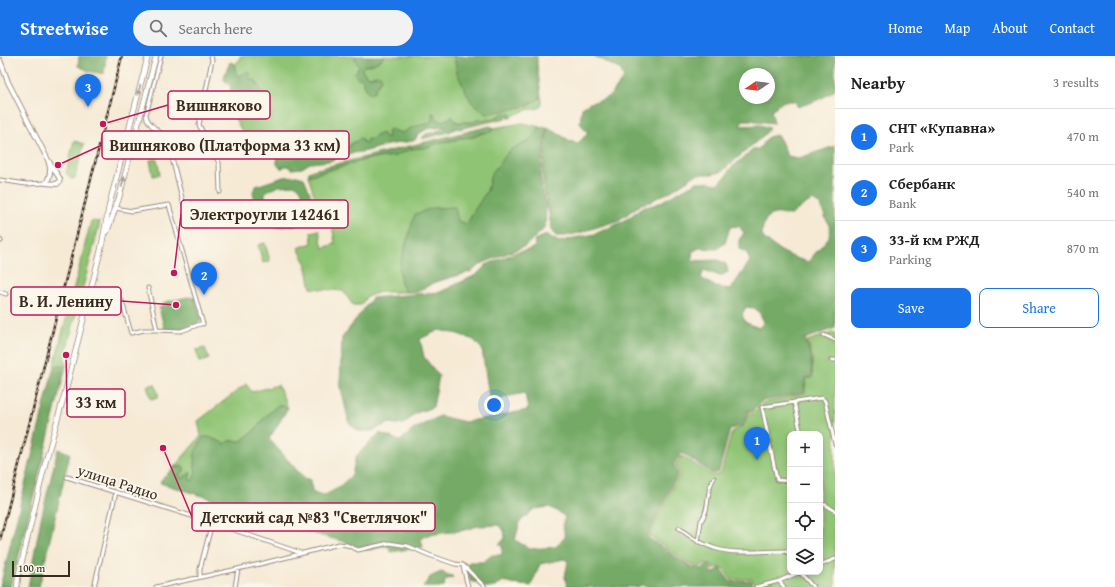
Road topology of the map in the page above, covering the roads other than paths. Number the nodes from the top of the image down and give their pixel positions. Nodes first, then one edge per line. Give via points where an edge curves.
1 (148, 56) edge
2 (156, 56) edge
3 (161, 56) edge
4 (211, 56) edge
5 (0, 60) edge
6 (48, 160) junction
7 (0, 180) edge
8 (46, 183) junction
9 (220, 192) dead end
10 (183, 202) dead end
11 (109, 206) junction
12 (115, 208) junction
13 (101, 248) junction
14 (148, 288) dead end
15 (0, 292) edge
16 (6, 294) dead end
17 (122, 301) dead end
18 (157, 330) junction
19 (824, 335) dead end
20 (835, 340) edge
21 (831, 360) dead end
22 (835, 360) edge
23 (794, 402) junction
24 (800, 431) edge
25 (835, 444) edge
26 (67, 476) dead end
27 (714, 478) dead end
28 (787, 481) edge
29 (116, 492) junction
30 (823, 504) edge
31 (835, 511) edge
32 (212, 523) junction
33 (679, 528) dead end
34 (698, 542) junction
35 (787, 552) edge
36 (302, 553) junction
37 (835, 559) edge
38 (823, 563) edge
39 (463, 565) junction
40 (238, 569) junction
41 (793, 575) edge
42 (803, 575) edge
43 (200, 577) junction
44 (779, 581) junction
45 (17, 587) edge
46 (94, 587) edge
47 (156, 587) edge
48 (235, 587) edge
49 (468, 587) edge
50 (485, 587) edge
51 (756, 587) edge
52 (784, 587) edge
53 (813, 587) edge

1 -> 11 main road
12 -> 2 main road
3 - 10 street via 146,119 171,140 172,158
4 - 9 street via 199,125 219,163
5 - 6 street via 8,82
6 - 8 street via 50,177
6 - 8 street via 60,180 57,184
7 - 8 street via 26,184
11 - 12 street
11 - 13 main road
12 - 13 main road
12 - 18 street via 132,211 170,205 203,323 181,331
13 - 45 main road via 46,460
14 - 18 street
15 - 16 street
17 - 18 street via 131,333
19 - 20 street
21 - 22 street
23 - 24 street
23 - 25 street via 824,399
23 - 28 street via 762,407 777,480
26 - 29 street, улица Радио
27 - 34 street
29 - 32 street, улица Радио
29 - 46 street
30 - 31 street
32 - 36 street, улица Радио
32 - 43 street
33 - 34 street
34 - 35 street via 733,552
36 - 39 street via 339,544 358,550 389,544 408,546 448,562
36 - 40 street
37 - 38 street
39 - 49 street
39 - 50 street
40 - 43 street
40 - 48 street
41 - 44 street
42 - 53 street
43 - 47 street
44 - 51 street
44 - 52 street

